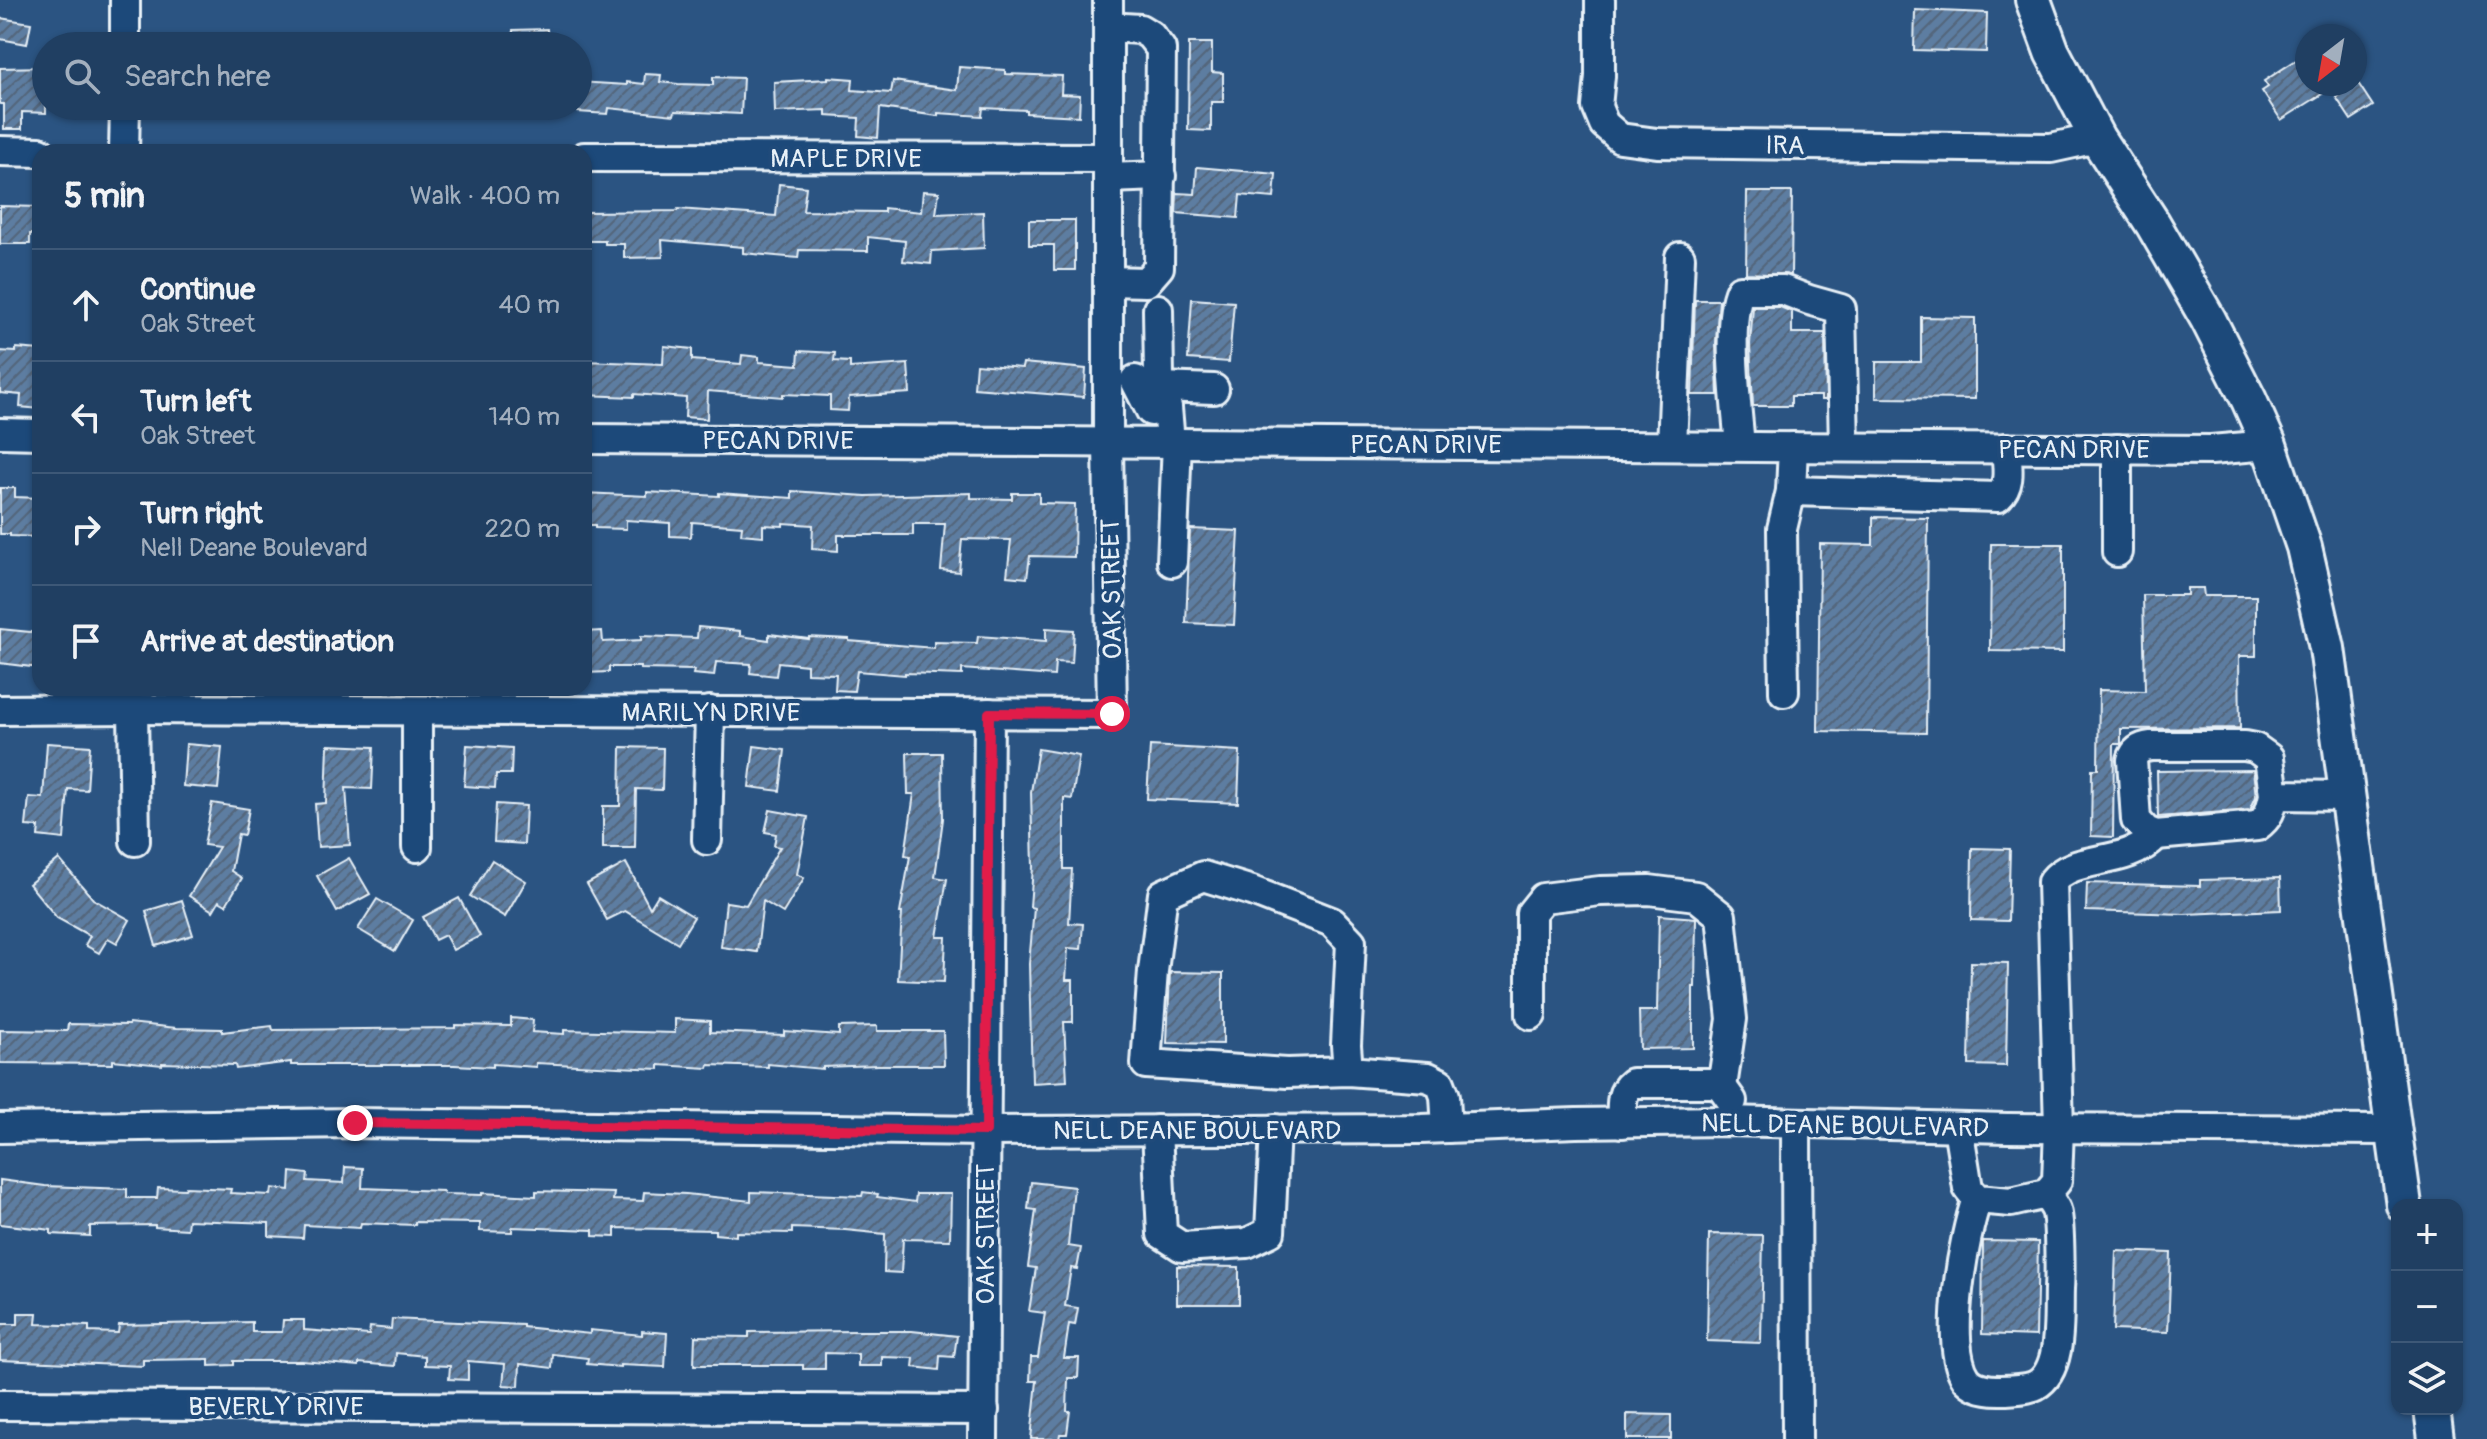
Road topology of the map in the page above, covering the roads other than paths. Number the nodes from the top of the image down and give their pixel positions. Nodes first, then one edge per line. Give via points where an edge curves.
1 (125, 0) edge
2 (1600, 0) edge
3 (2033, 0) edge
4 (1108, 13) edge
5 (125, 32) edge
6 (125, 120) edge
7 (2097, 138) junction
8 (124, 144) edge
9 (0, 151) edge
10 (32, 152) edge
11 (592, 157) edge
12 (1108, 168) junction
13 (1161, 176) junction
14 (1680, 257) dead end
15 (1108, 281) junction
16 (1158, 309) dead end
17 (1146, 387) junction
18 (1214, 389) dead end
19 (0, 433) edge
20 (32, 434) edge
21 (592, 439) edge
22 (1108, 441) junction
23 (1173, 442) junction
24 (2269, 445) junction
25 (1672, 446) junction
26 (1740, 446) junction
27 (1793, 447) junction
28 (1844, 447) junction
29 (2006, 448) junction
30 (2117, 449) junction
31 (1791, 491) junction
32 (2117, 552) dead end
33 (1172, 562) dead end
34 (1784, 692) dead end
35 (133, 709) junction
36 (0, 710) edge
37 (710, 711) junction
38 (417, 712) junction
39 (989, 713) junction
40 (2274, 795) junction
41 (2347, 796) junction
42 (2156, 835) junction
43 (707, 840) dead end
44 (135, 841) dead end
45 (417, 847) dead end
46 (1531, 1015) dead end
47 (1348, 1071) junction
48 (1722, 1087) junction
49 (1733, 1122) junction
50 (1622, 1123) junction
51 (1796, 1123) junction
52 (1958, 1127) junction
53 (0, 1128) edge
54 (1447, 1128) junction
55 (2059, 1128) junction
56 (1275, 1129) junction
57 (1157, 1130) junction
58 (2394, 1130) junction
59 (986, 1131) junction
60 (2046, 1194) junction
61 (1977, 1199) junction
62 (2403, 1199) edge
63 (0, 1405) edge
64 (984, 1410) junction
65 (2433, 1415) edge
66 (983, 1439) edge
67 (1797, 1439) edge
68 (2436, 1439) edge

1 - 5 street
2 - 7 street, IRA via 1597,107 1604,124 1620,138 1657,143 2051,148
3 - 7 main road via 2052,52
4 - 12 street, OAK STREET
4 - 13 street via 1150,35 1161,49
6 - 8 street
7 - 24 main road via 2208,319
9 - 10 street
11 - 12 street, MAPLE DRIVE
12 - 13 street, MAPLE DRIVE
12 - 15 street, OAK STREET
13 - 15 street via 1159,267 1146,282
14 - 25 street
15 - 17 street, OAK STREET
16 - 17 street
17 - 18 street
17 - 22 street, OAK STREET
17 - 23 street
19 - 20 street
21 - 22 street, PECAN DRIVE
22 - 23 street, PECAN DRIVE
22 - 39 street, OAK STREET via 1112,714
23 - 25 street, PECAN DRIVE
23 - 33 street
24 - 30 street, PECAN DRIVE
24 - 41 main road via 2304,547 2327,648
25 - 26 street, PECAN DRIVE
26 - 27 street, PECAN DRIVE
26 - 28 street via 1734,305 1740,290 1783,290 1841,309
27 - 28 street, PECAN DRIVE
27 - 31 street
28 - 29 street, PECAN DRIVE
29 - 30 street, PECAN DRIVE
29 - 31 street via 2008,482 1998,497
30 - 32 street
31 - 34 street via 1782,529
35 - 36 street, MARILYN DRIVE
35 - 38 street, MARILYN DRIVE
35 - 44 street
37 - 38 street, MARILYN DRIVE
37 - 39 street, MARILYN DRIVE
37 - 43 street
38 - 45 street
39 - 59 street, OAK STREET
40 - 41 street
40 - 42 street via 2270,812 2257,826
40 - 42 street via 2269,758 2255,748 2142,747 2132,760 2136,820
41 - 58 main road
42 - 55 street via 2141,849 2069,867 2052,882
46 - 48 street via 1531,913 1543,898 1649,890 1696,896 1721,916 1727,954 1732,1019
47 - 47 street via 1287,1073 1146,1064 1163,894 1203,876 1332,922 1351,942
47 - 54 street via 1428,1077 1440,1083
48 - 49 street via 1733,1103
48 - 50 street via 1632,1083 1622,1096
49 - 50 street, NELL DEANE BOULEVARD
49 - 51 street, NELL DEANE BOULEVARD
50 - 54 street, NELL DEANE BOULEVARD
51 - 52 street, NELL DEANE BOULEVARD
51 - 67 street
52 - 55 street, NELL DEANE BOULEVARD
52 - 61 street via 1968,1188
53 - 59 street, NELL DEANE BOULEVARD via 355,1123
54 - 56 street, NELL DEANE BOULEVARD
55 - 58 street, NELL DEANE BOULEVARD
55 - 60 street via 2057,1181
56 - 57 street, NELL DEANE BOULEVARD
56 - 57 street via 1270,1232 1247,1243 1182,1247 1162,1234
57 - 59 street, NELL DEANE BOULEVARD
58 - 62 main road
59 - 64 street, OAK STREET
60 - 61 street via 2011,1202
60 - 61 street via 2056,1210 2056,1355 2051,1371 2035,1386 1999,1390 1967,1379 1957,1352 1958,1276
63 - 64 street, BEVERLY DRIVE
64 - 66 street, OAK STREET
65 - 68 main road

